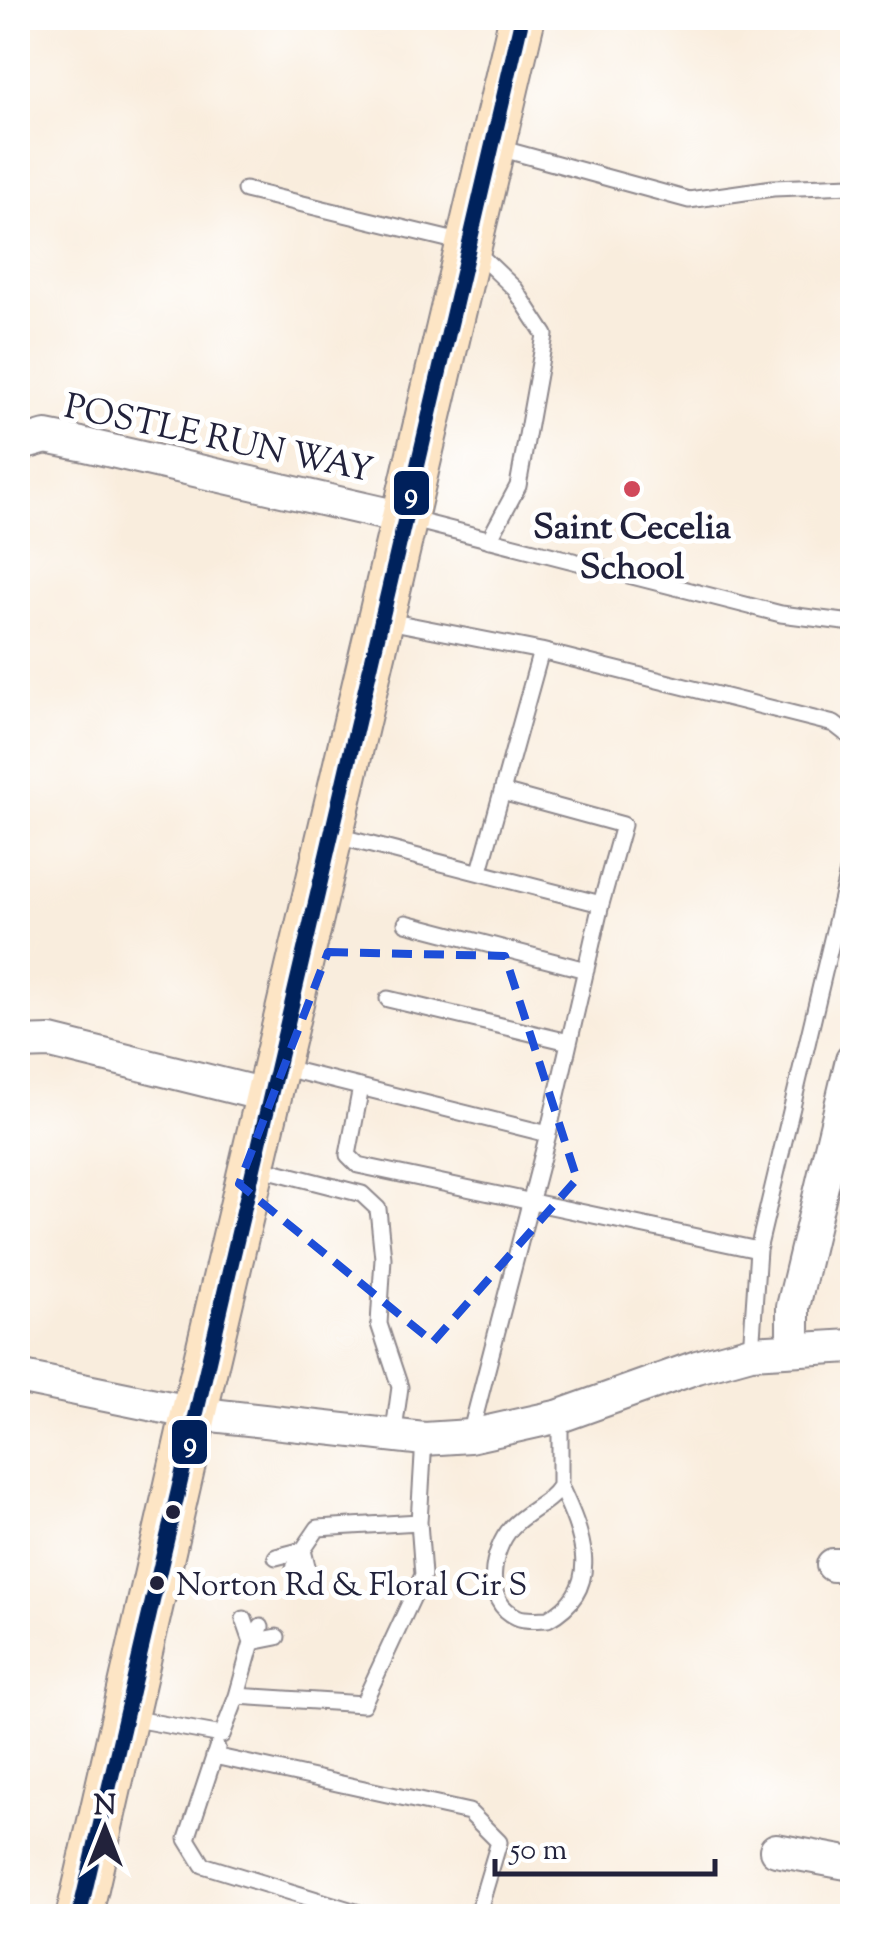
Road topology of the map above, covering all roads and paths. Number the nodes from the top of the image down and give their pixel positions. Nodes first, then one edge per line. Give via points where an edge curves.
1 (522, 18) edge
2 (491, 146) junction
3 (852, 184) edge
4 (245, 190) dead end
5 (468, 244) junction
6 (18, 445) edge
7 (404, 518) junction
8 (490, 540) junction
9 (380, 620) junction
10 (852, 622) edge
11 (540, 652) junction
12 (852, 738) edge
13 (502, 792) junction
14 (329, 834) junction
15 (852, 855) edge
16 (480, 871) junction
17 (601, 904) junction
18 (406, 923) dead end
19 (586, 970) junction
20 (388, 998) dead end
21 (569, 1042) junction
22 (18, 1043) edge
23 (852, 1060) edge
24 (273, 1081) junction
25 (360, 1088) junction
26 (548, 1134) junction
27 (253, 1166) junction
28 (528, 1200) junction
29 (758, 1250) junction
30 (852, 1346) edge
31 (794, 1347) junction
32 (750, 1352) junction
33 (18, 1376) edge
34 (194, 1414) junction
35 (560, 1416) junction
36 (470, 1436) junction
37 (409, 1439) junction
38 (560, 1486) junction
39 (419, 1522) junction
40 (304, 1550) junction
41 (276, 1557) dead end
42 (301, 1571) dead end
43 (244, 1618) dead end
44 (260, 1627) dead end
45 (277, 1636) dead end
46 (252, 1642) junction
47 (237, 1696) junction
48 (125, 1718) junction
49 (222, 1735) junction
50 (214, 1756) junction
51 (776, 1850) dead end
52 (852, 1864) edge
53 (80, 1916) edge
54 (369, 1916) edge
55 (477, 1916) edge

1 - 2 main road
2 - 3 lane via 688,200
2 - 5 main road
4 - 5 lane
5 - 7 main road
5 - 8 lane via 514,289 545,335 518,486
6 - 7 street, POSTLE RUN WAY via 46,437
7 - 8 lane
7 - 9 main road
8 - 10 lane via 781,614
9 - 11 lane
9 - 14 main road
11 - 12 lane via 834,724
11 - 13 lane
13 - 16 lane
13 - 17 lane via 623,825
14 - 16 lane
14 - 24 main road
15 - 29 lane
16 - 17 lane
17 - 19 lane
18 - 19 lane
19 - 21 lane
20 - 21 lane
21 - 26 lane
22 - 24 street via 51,1042
23 - 31 street via 793,1306
24 - 25 lane
24 - 27 main road
25 - 26 lane
25 - 28 lane via 348,1155 358,1166
26 - 28 lane
27 - 34 main road
27 - 37 lane via 362,1194 378,1210 379,1324
28 - 29 lane
28 - 36 lane
29 - 32 lane
30 - 31 street
31 - 32 street
32 - 35 street
33 - 34 street
34 - 37 street
34 - 48 main road
35 - 36 street
35 - 38 lane
36 - 37 street
37 - 39 lane
38 - 38 lane via 508,1531 499,1552 493,1590 518,1618 548,1620 581,1584 582,1542
39 - 40 lane via 318,1528
39 - 47 lane via 422,1575 363,1704
40 - 41 lane
40 - 42 lane
43 - 46 lane
44 - 46 lane
45 - 46 lane
46 - 47 lane
47 - 49 lane
48 - 49 lane
48 - 53 main road
49 - 50 lane
50 - 54 lane via 187,1839 203,1864
50 - 55 lane via 470,1812 499,1842
51 - 52 street

